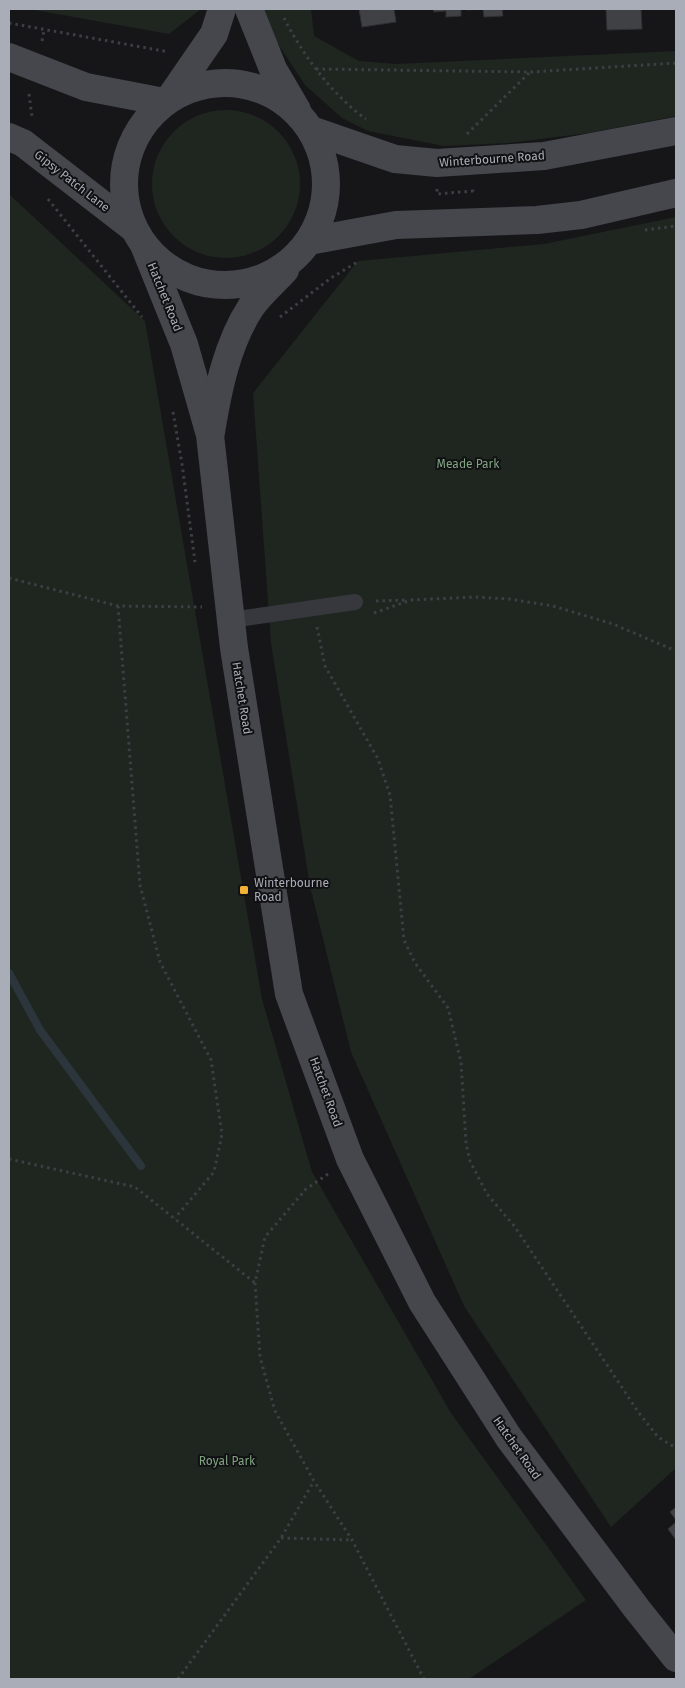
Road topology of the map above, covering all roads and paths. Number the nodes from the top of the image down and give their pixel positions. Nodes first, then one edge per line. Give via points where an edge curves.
1 (222, 9) edge
2 (283, 15) dead end
3 (254, 20) edge
4 (286, 22) junction
5 (9, 23) edge
6 (179, 54) dead end
7 (9, 57) edge
8 (676, 63) edge
9 (316, 68) junction
10 (531, 72) junction
11 (29, 87) dead end
12 (168, 98) junction
13 (370, 121) dead end
14 (32, 123) dead end
15 (305, 123) junction
16 (676, 130) edge
17 (9, 137) edge
18 (461, 139) dead end
19 (676, 193) edge
20 (46, 197) dead end
21 (676, 226) edge
22 (638, 231) dead end
23 (139, 237) junction
24 (302, 249) junction
25 (366, 259) dead end
26 (145, 321) dead end
27 (276, 322) dead end
28 (173, 410) dead end
29 (210, 436) junction
30 (196, 569) dead end
31 (9, 578) edge
32 (199, 597) dead end
33 (411, 600) junction
34 (355, 602) joint
35 (118, 606) junction
36 (200, 607) junction
37 (220, 613) junction
38 (372, 614) dead end
39 (308, 627) dead end
40 (676, 650) edge
41 (9, 1159) edge
42 (350, 1159) junction
43 (176, 1218) junction
44 (255, 1284) junction
45 (676, 1448) edge
46 (314, 1481) junction
47 (281, 1538) junction
48 (352, 1540) junction
49 (676, 1658) edge
50 (178, 1679) edge
51 (424, 1679) edge

1 - 12 street, Hatchet Road via 214,34
2 - 4 path
3 - 4 path
3 - 15 street via 273,68
4 - 9 path
5 - 6 path
7 - 12 street via 86,87
8 - 10 path
9 - 10 path
9 - 13 path via 349,107
10 - 18 path
11 - 14 path
12 - 15 street via 195,87 230,83 256,88 285,102
12 - 23 street, Hatchet Road via 151,114 134,139 123,181
15 - 16 street, Winterbourne Road via 395,159 437,163 544,156
15 - 24 street via 326,169 322,215
17 - 23 street, Gipsy Patch Lane via 23,143
19 - 24 street via 581,215 537,220 396,225
20 - 26 path
21 - 22 path
23 - 24 street, Gipsy Patch Lane via 158,260 188,279 226,286 273,274
23 - 29 street, Hatchet Road via 184,344
24 - 29 street, Hatchet Road via 252,307 232,343
25 - 27 path via 331,278
28 - 30 path
29 - 37 street, Hatchet Road
31 - 35 path
32 - 36 path
33 - 34 path
33 - 38 path
33 - 40 path via 476,597 553,606 613,624
34 - 37 lane
35 - 36 path
35 - 43 path via 140,886 160,962 211,1060 222,1134 214,1172
36 - 37 path
37 - 42 street, Hatchet Road via 289,994
39 - 45 path via 317,626 325,666 378,759 390,795 404,940 415,963 448,1008 461,1062 470,1161 487,1194 515,1228 639,1413 658,1436
41 - 43 path via 135,1187
42 - 44 path via 306,1189 266,1237
42 - 49 street, Hatchet Road via 422,1302 509,1438
43 - 44 path
44 - 46 path via 260,1357 275,1411
46 - 47 path
46 - 48 path
47 - 48 path
47 - 50 path
48 - 51 path

